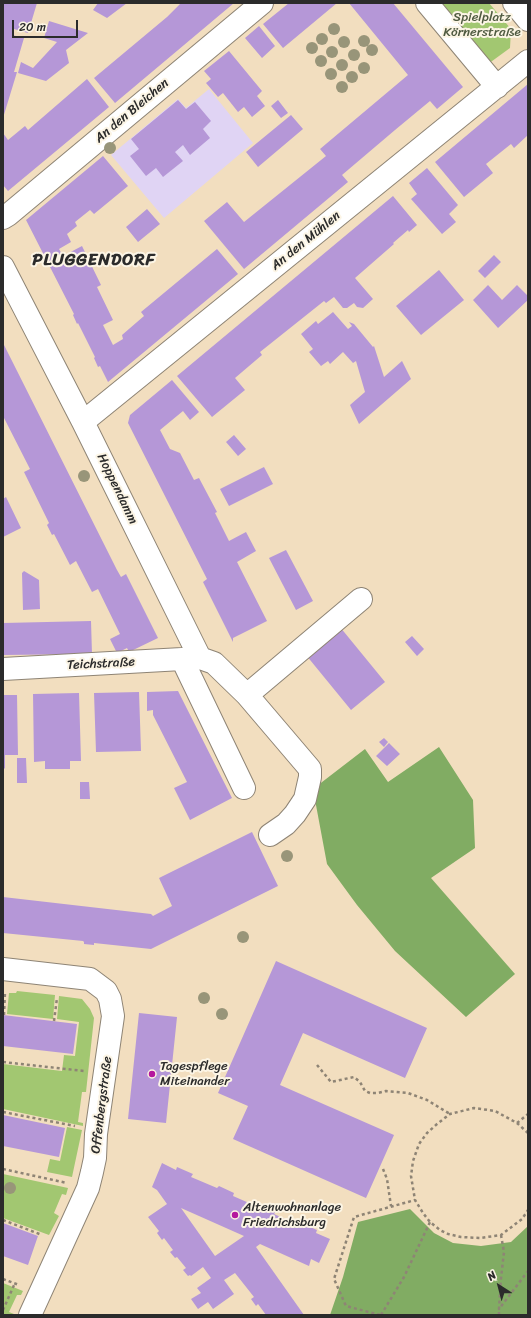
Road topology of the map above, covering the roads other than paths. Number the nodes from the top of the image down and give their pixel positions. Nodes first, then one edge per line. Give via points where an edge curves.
1 (262, 3) edge
2 (427, 3) edge
3 (514, 3) edge
4 (528, 20) edge
5 (528, 61) edge
6 (497, 87) junction
7 (3, 218) edge
8 (3, 267) edge
9 (83, 422) junction
10 (361, 599) dead end
11 (191, 659) junction
12 (3, 669) edge
13 (247, 695) junction
14 (244, 788) dead end
15 (270, 834) dead end
16 (3, 969) edge
17 (30, 1315) edge

1 - 7 street, An den Bleichen
2 - 6 street
3 - 4 street
5 - 6 street, An den Mühlen
6 - 9 street, An den Mühlen
8 - 9 street, Hoppendamm
9 - 11 street, Hoppendamm
10 - 13 street
11 - 12 street, Teichstraße
11 - 13 street via 214,663
11 - 14 street, Hoppendamm
13 - 15 street via 310,769 305,799 296,814
16 - 17 street, Offenbergstraße via 90,979 106,991 113,1016 95,1158 88,1187

